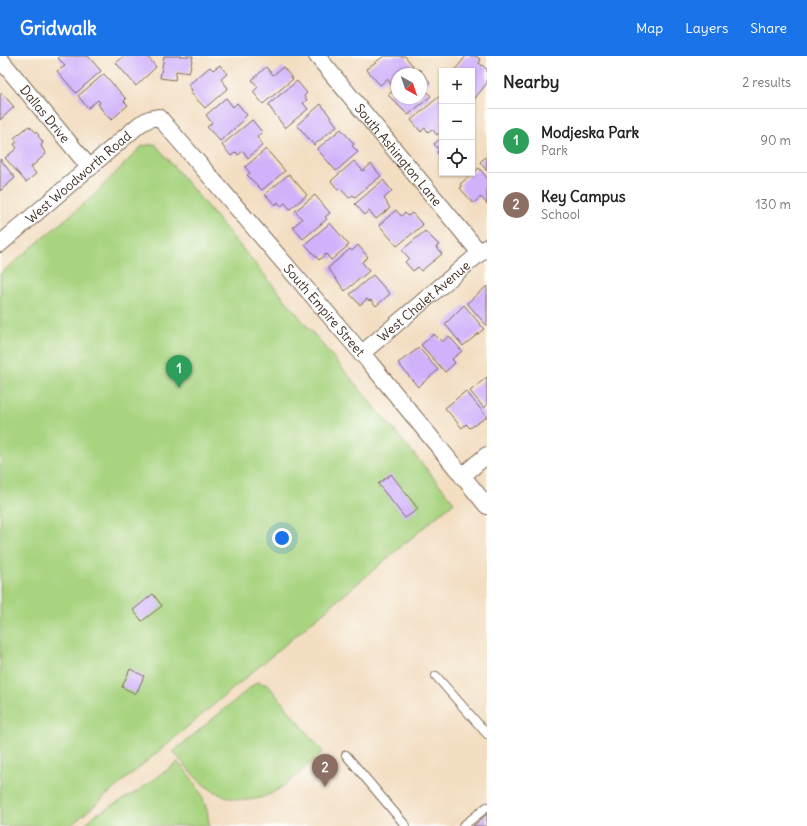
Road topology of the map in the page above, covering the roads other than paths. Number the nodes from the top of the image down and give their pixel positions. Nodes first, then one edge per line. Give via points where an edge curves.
1 (317, 56) edge
2 (0, 59) edge
3 (159, 117) joint
4 (90, 168) junction
5 (0, 244) edge
6 (484, 250) edge
7 (361, 354) junction
8 (487, 455) edge
9 (462, 476) junction
10 (487, 506) edge
11 (436, 676) dead end
12 (487, 734) edge
13 (346, 755) dead end
14 (487, 806) edge
15 (406, 826) edge
16 (463, 826) edge

1 - 6 street, South Ashington Lane
2 - 4 street, Dallas Drive
3 - 4 street, West Woodworth Road via 144,121
3 - 7 street, South Empire Street
4 - 5 street, West Woodworth Road
6 - 7 street, West Chalet Avenue
7 - 9 street, South Empire Street
8 - 9 street
9 - 10 street, South Empire Street
11 - 12 lane
13 - 15 lane
14 - 16 lane

